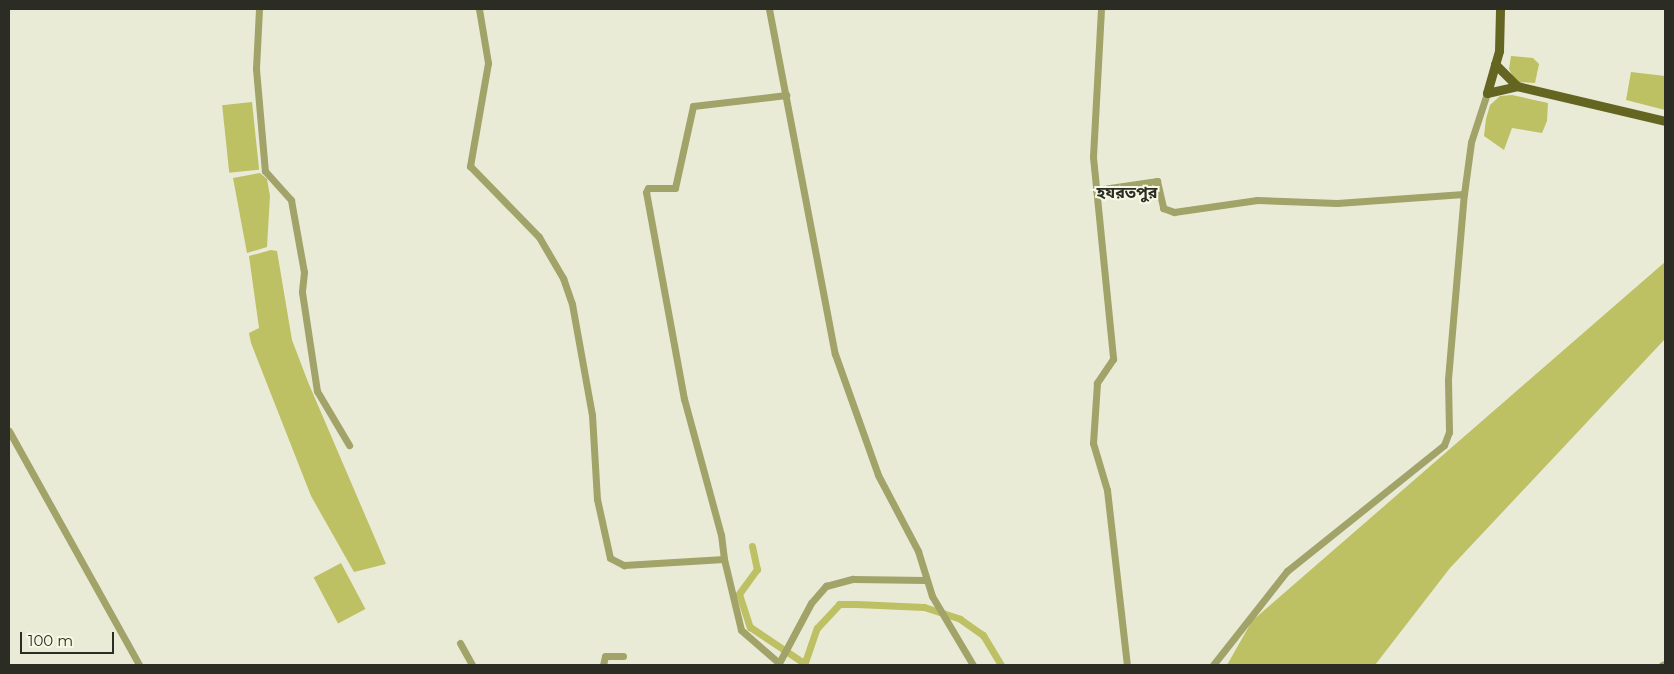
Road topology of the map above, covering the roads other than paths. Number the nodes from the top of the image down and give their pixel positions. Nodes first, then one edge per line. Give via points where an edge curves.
1 (259, 9) edge
2 (479, 9) edge
3 (769, 9) edge
4 (1101, 9) edge
5 (1500, 9) edge
6 (1495, 64) junction
7 (1517, 86) junction
8 (1487, 92) junction
9 (786, 95) junction
10 (1665, 121) edge
11 (1096, 190) junction
12 (1464, 194) junction
13 (9, 431) edge
14 (349, 445) dead end
15 (724, 559) junction
16 (925, 580) junction
17 (460, 643) dead end
18 (623, 656) dead end
19 (780, 663) edge
20 (139, 665) edge
21 (472, 665) edge
22 (603, 665) edge
23 (973, 665) edge
24 (1127, 665) edge
25 (1213, 665) edge

1 - 14 street via 256,69 265,171 291,200 304,272 302,292 316,391
2 - 15 street via 488,62 468,158 486,186 551,253 572,304 594,425 597,499 610,558 624,565
3 - 9 street
4 - 11 street via 1092,157
5 - 6 main road
6 - 7 main road
6 - 8 main road
7 - 8 main road
7 - 10 main road
8 - 12 street via 1472,142
9 - 15 street via 693,106 675,188 648,188 646,192 681,382 721,535
9 - 16 street via 835,354 865,443 918,551
11 - 12 street via 1157,181 1163,208 1174,212 1257,200 1337,203
11 - 24 street via 1113,359 1097,383 1093,443 1107,490
12 - 25 street via 1448,379 1449,432 1444,445 1287,571
13 - 20 street
15 - 19 street via 741,630
16 - 19 street via 852,579 826,586 811,602
16 - 23 street
17 - 21 street
18 - 22 street via 605,656

